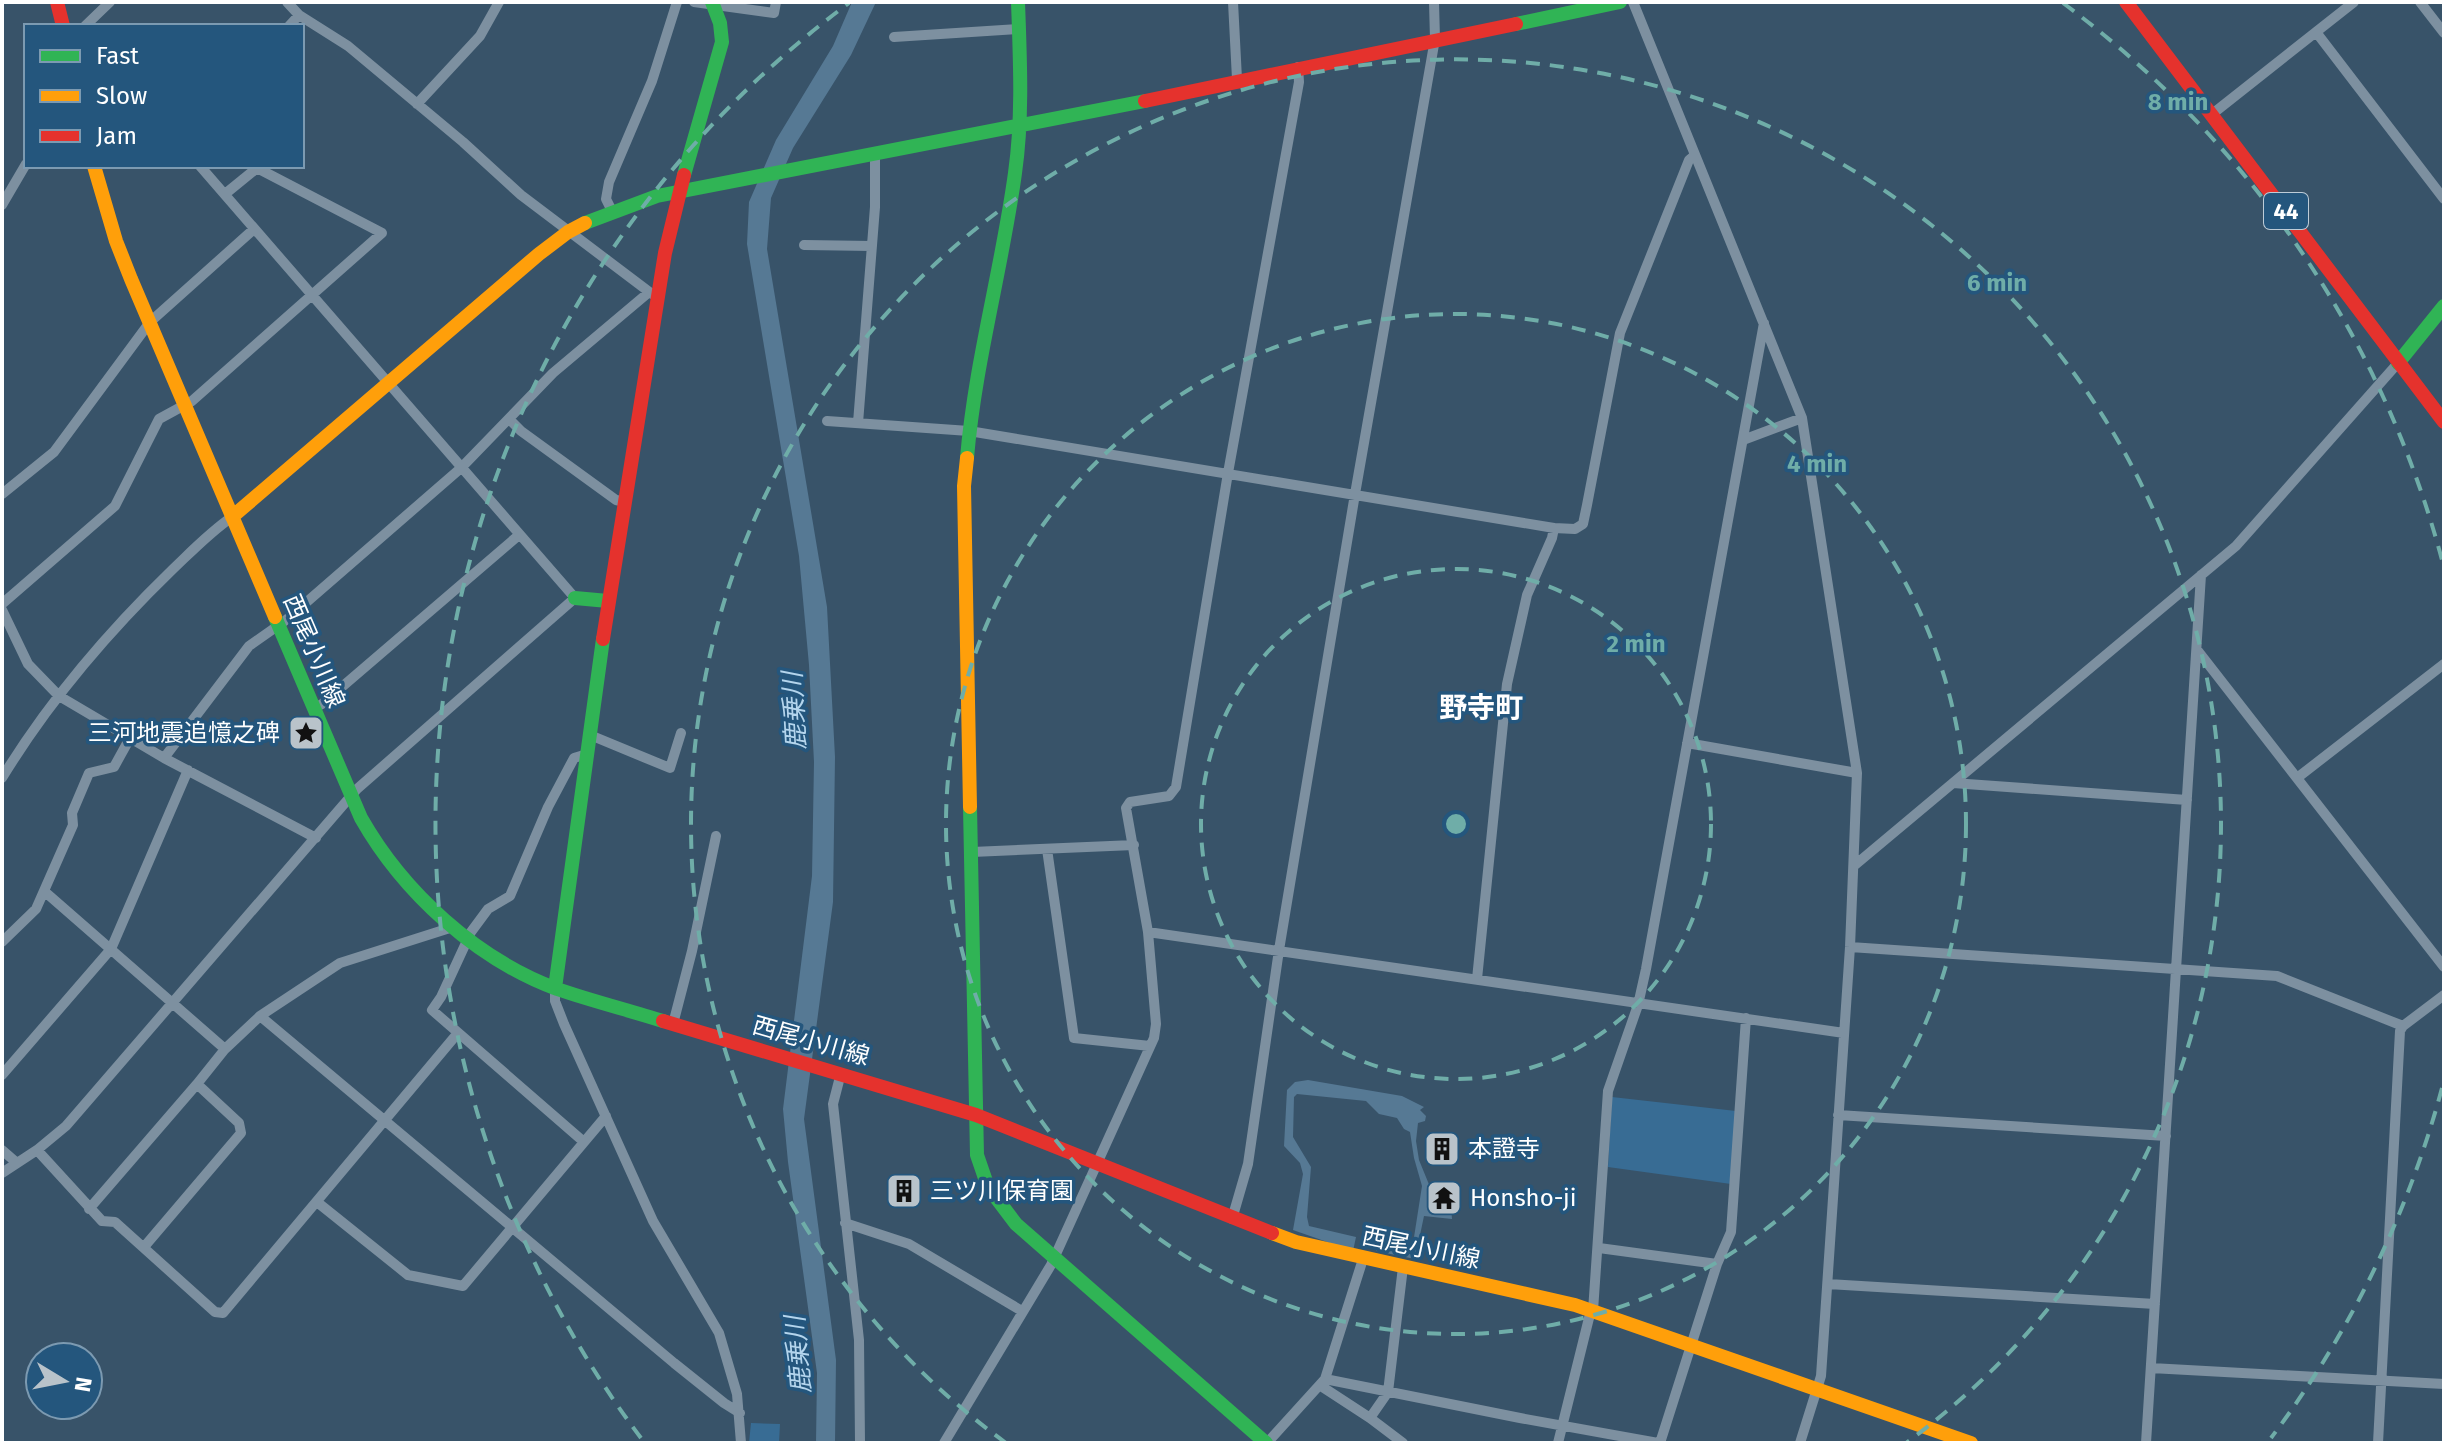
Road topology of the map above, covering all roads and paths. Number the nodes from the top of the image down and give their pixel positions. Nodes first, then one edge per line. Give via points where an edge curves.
1 (57, 2) edge
2 (110, 2) edge
3 (287, 2) edge
4 (499, 2) edge
5 (677, 2) edge
6 (694, 2) edge
7 (776, 2) edge
8 (1018, 2) edge
9 (1233, 2) edge
10 (1434, 2) edge
11 (1620, 2) edge
12 (1633, 2) edge
13 (2126, 2) edge
14 (2354, 2) edge
15 (2420, 2) edge
16 (713, 4) edge
17 (299, 15) junction
18 (62, 24) edge
19 (87, 24) edge
20 (291, 24) edge
21 (1019, 29) junction
22 (2316, 32) junction
23 (2444, 33) edge
24 (894, 37) dead end
25 (1435, 39) junction
26 (1298, 67) junction
27 (1237, 79) junction
28 (417, 104) junction
29 (2211, 115) junction
30 (1020, 124) junction
31 (875, 152) junction
32 (1695, 155) junction
33 (24, 167) edge
34 (95, 168) edge
35 (202, 168) edge
36 (679, 191) junction
37 (225, 194) junction
38 (2444, 199) edge
39 (2, 205) edge
40 (612, 211) junction
41 (254, 229) junction
42 (568, 232) junction
43 (804, 245) dead end
44 (872, 246) junction
45 (653, 294) junction
46 (313, 296) junction
47 (2444, 306) edge
48 (1765, 321) junction
49 (150, 322) junction
50 (2398, 363) junction
51 (388, 384) junction
52 (185, 406) junction
53 (1802, 418) junction
54 (509, 419) junction
55 (827, 421) dead end
56 (2444, 422) edge
57 (858, 423) junction
58 (969, 431) junction
59 (1743, 440) junction
60 (461, 468) junction
61 (1228, 473) junction
62 (2, 494) edge
63 (1355, 494) junction
64 (625, 502) junction
65 (232, 517) junction
66 (1554, 528) junction
67 (519, 535) junction
68 (2201, 575) junction
69 (575, 598) junction
70 (608, 601) junction
71 (2, 604) edge
72 (2, 610) edge
73 (279, 625) junction
74 (2198, 651) junction
75 (2444, 664) edge
76 (59, 696) junction
77 (315, 708) junction
78 (681, 733) dead end
79 (590, 735) junction
80 (130, 738) junction
81 (1687, 743) junction
82 (587, 754) junction
83 (164, 758) junction
84 (188, 770) junction
85 (1857, 773) junction
86 (3, 775) edge
87 (2297, 778) junction
88 (1953, 783) junction
89 (352, 796) junction
90 (2187, 800) junction
91 (716, 836) dead end
92 (316, 838) junction
93 (1134, 845) junction
94 (1047, 849) junction
95 (972, 852) junction
96 (1855, 865) junction
97 (44, 891) junction
98 (453, 927) junction
99 (1148, 932) junction
100 (467, 937) junction
101 (2, 942) edge
102 (1850, 947) junction
103 (111, 949) junction
104 (1279, 950) junction
105 (2444, 967) edge
106 (2177, 968) junction
107 (1477, 979) junction
108 (555, 988) junction
109 (2444, 995) edge
110 (172, 1004) junction
111 (1638, 1005) junction
112 (260, 1016) junction
113 (1746, 1018) junction
114 (673, 1024) junction
115 (2403, 1026) junction
116 (1844, 1033) junction
117 (457, 1034) junction
118 (1150, 1046) junction
119 (225, 1049) junction
120 (837, 1071) junction
121 (2, 1075) edge
122 (197, 1084) junction
123 (976, 1115) junction
124 (1838, 1115) junction
125 (606, 1116) junction
126 (384, 1121) junction
127 (2166, 1136) junction
128 (584, 1142) junction
129 (2, 1150) edge
130 (37, 1150) junction
131 (17, 1163) junction
132 (1096, 1163) junction
133 (2, 1173) edge
134 (317, 1202) junction
135 (89, 1209) junction
136 (1232, 1219) junction
137 (845, 1223) junction
138 (512, 1228) junction
139 (144, 1247) junction
140 (1599, 1248) junction
141 (1054, 1256) junction
142 (1363, 1259) junction
143 (1717, 1264) junction
144 (1403, 1267) junction
145 (1828, 1284) junction
146 (2155, 1304) junction
147 (1022, 1311) junction
148 (1593, 1311) junction
149 (1692, 1345) junction
150 (2151, 1368) junction
151 (2382, 1381) junction
152 (1323, 1382) junction
153 (2444, 1384) edge
154 (1819, 1390) junction
155 (1388, 1392) junction
156 (740, 1413) junction
157 (1370, 1418) junction
158 (1561, 1425) junction
159 (741, 1443) edge
160 (860, 1443) edge
161 (944, 1443) edge
162 (1266, 1443) edge
163 (1403, 1443) edge
164 (1558, 1443) edge
165 (1659, 1443) edge
166 (1800, 1443) edge
167 (1971, 1443) edge
168 (2146, 1443) edge
169 (2378, 1443) edge

1 - 18 street
2 - 19 street
3 - 17 street
4 - 28 street via 480,36
5 - 40 street via 652,81 609,182 606,199
6 - 16 street
7 - 16 street via 774,13
8 - 21 street
9 - 27 street
10 - 25 street
11 - 25 street
12 - 32 street
13 - 29 street, 44
14 - 22 street
15 - 23 street
16 - 36 street via 722,42
17 - 20 street
17 - 28 street via 348,46
21 - 24 street
21 - 30 street
22 - 29 street
22 - 38 street
25 - 26 street
25 - 63 street
26 - 27 street
26 - 61 street
27 - 30 street
28 - 42 street
29 - 50 street, 44
30 - 31 street
30 - 58 street
31 - 36 street
31 - 44 street
32 - 48 street
32 - 66 street via 1620,333 1583,524
33 - 39 street
34 - 49 street, 西尾小川線 via 116,241
35 - 37 street
36 - 40 street
36 - 45 street
37 - 41 street
37 - 46 street via 257,168 382,233
40 - 42 street
41 - 46 street
41 - 49 street
42 - 45 street
42 - 51 street
43 - 44 street
44 - 57 street
45 - 54 street via 585,344
45 - 64 street
46 - 51 street
46 - 52 street
47 - 50 street
48 - 53 street
48 - 59 street
49 - 52 street, 西尾小川線
49 - 62 street via 54,452
50 - 56 street, 44
50 - 68 street via 2248,533
51 - 60 street
51 - 65 street
52 - 65 street, 西尾小川線
52 - 71 street via 159,419 115,506
53 - 59 street
53 - 85 street
54 - 60 street
54 - 64 street
55 - 57 street
57 - 58 street
58 - 61 street
58 - 95 street via 964,517
59 - 81 street
60 - 67 street
60 - 73 street
61 - 63 street
61 - 93 street via 1176,787 1169,796 1127,804
63 - 66 street
63 - 104 street
64 - 70 street
65 - 73 street, 西尾小川線
65 - 76 street via 123,617
66 - 107 street via 1527,595 1507,684
67 - 69 street
67 - 77 street
68 - 74 street
68 - 88 street
69 - 70 street
69 - 89 street
70 - 79 street
72 - 76 street via 28,664
73 - 77 street, 西尾小川線
73 - 83 street via 249,646
74 - 87 street
74 - 90 street
75 - 87 street
76 - 80 street
76 - 86 street
77 - 89 street, 西尾小川線
78 - 79 street via 670,768
79 - 82 street
80 - 83 street
80 - 97 street via 114,767 89,773
81 - 85 street
81 - 111 street
82 - 100 street via 574,758 510,896 488,909
82 - 108 street
83 - 84 street
84 - 92 street
84 - 103 street
85 - 96 street
87 - 105 street
88 - 90 street
88 - 96 street
89 - 92 street
89 - 98 street, 西尾小川線 via 391,868
90 - 106 street
91 - 114 street
92 - 110 street
93 - 94 street
93 - 99 street
94 - 95 street
94 - 118 street via 1074,1038
95 - 123 street
96 - 102 street
97 - 101 street via 31,916
97 - 103 street
98 - 100 street, 西尾小川線
98 - 112 street via 340,963
99 - 104 street
99 - 118 street via 1156,1024
100 - 108 street, 西尾小川線
100 - 117 street via 432,1010
102 - 106 street
102 - 116 street
103 - 110 street
103 - 121 street
104 - 107 street
104 - 136 street via 1248,1164
106 - 115 street via 2285,978
106 - 127 street
107 - 111 street
108 - 114 street, 西尾小川線
108 - 125 street via 564,1024
109 - 115 street
110 - 119 street
110 - 130 street via 66,1126
111 - 113 street
111 - 140 street via 1608,1091
112 - 119 street
112 - 126 street
113 - 116 street
113 - 143 street via 1731,1232
114 - 120 street, 西尾小川線
115 - 151 street
116 - 124 street
117 - 126 street
117 - 128 street
118 - 132 street
119 - 122 street
120 - 123 street, 西尾小川線
120 - 137 street via 833,1104
122 - 135 street
122 - 139 street via 239,1123 241,1133
123 - 132 street, 西尾小川線
123 - 141 street via 977,1155 989,1193 1018,1228
124 - 127 street
124 - 145 street
125 - 128 street
125 - 156 street via 653,1221 719,1333
126 - 134 street
126 - 138 street
127 - 146 street
128 - 138 street
129 - 131 street
130 - 131 street
130 - 135 street
131 - 133 street
132 - 136 street, 西尾小川線
132 - 141 street
134 - 138 street via 408,1275 458,1287
134 - 139 street via 223,1313 215,1312
135 - 139 street via 102,1221 115,1222
136 - 142 street, 西尾小川線
137 - 147 street via 909,1244
137 - 160 street via 859,1340
138 - 156 street
140 - 143 street
140 - 148 street
141 - 147 street
141 - 162 street
142 - 144 street, 西尾小川線
142 - 152 street
143 - 149 street
144 - 148 street, 西尾小川線
144 - 155 street
145 - 146 street
145 - 154 street
146 - 150 street
147 - 161 street
148 - 149 street, 西尾小川線
148 - 158 street
149 - 154 street, 西尾小川線
149 - 165 street
150 - 151 street
150 - 168 street
151 - 153 street
151 - 169 street
152 - 155 street
152 - 157 street
152 - 162 street
154 - 166 street
154 - 167 street, 西尾小川線
155 - 157 street
155 - 158 street
156 - 159 street
157 - 163 street
158 - 164 street
158 - 165 street

